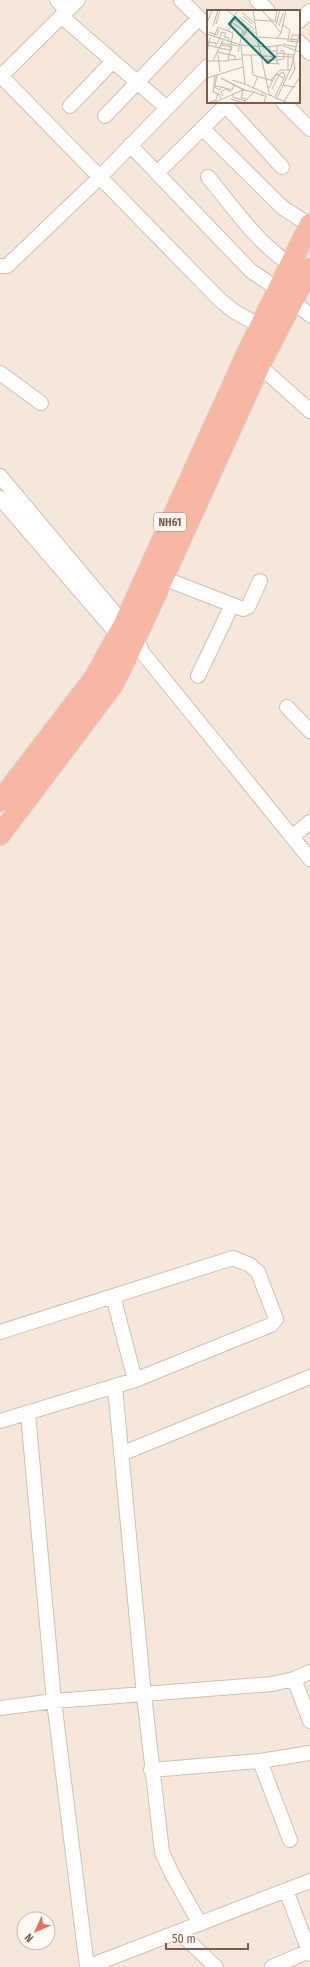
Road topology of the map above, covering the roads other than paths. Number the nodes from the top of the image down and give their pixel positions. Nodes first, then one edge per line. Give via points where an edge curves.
1 (57, 0) edge
2 (78, 0) edge
3 (181, 0) edge
4 (257, 0) edge
5 (267, 10) edge
6 (310, 11) edge
7 (64, 13) junction
8 (300, 20) edge
9 (204, 23) edge
10 (300, 43) edge
11 (310, 53) edge
12 (113, 61) junction
13 (207, 67) edge
14 (0, 76) edge
15 (137, 82) junction
16 (284, 103) edge
17 (70, 106) dead end
18 (167, 108) junction
19 (105, 116) dead end
20 (202, 128) junction
21 (310, 129) edge
22 (130, 145) junction
23 (282, 167) dead end
24 (157, 173) junction
25 (208, 177) dead end
26 (99, 178) junction
27 (310, 225) edge
28 (290, 264) junction
29 (0, 266) edge
30 (310, 268) edge
31 (285, 295) junction
32 (310, 315) edge
33 (268, 330) junction
34 (253, 360) junction
35 (0, 373) edge
36 (41, 403) dead end
37 (310, 411) edge
38 (0, 476) edge
39 (0, 498) edge
40 (163, 578) junction
41 (260, 581) dead end
42 (232, 605) junction
43 (130, 639) junction
44 (198, 676) dead end
45 (287, 706) dead end
46 (309, 729) edge
47 (0, 801) edge
48 (310, 822) edge
49 (0, 835) edge
50 (292, 837) junction
51 (310, 859) edge
52 (113, 1296) junction
53 (0, 1332) edge
54 (310, 1377) edge
55 (135, 1380) junction
56 (115, 1387) junction
57 (28, 1414) junction
58 (0, 1421) edge
59 (121, 1454) junction
60 (310, 1672) edge
61 (294, 1679) junction
62 (144, 1695) junction
63 (54, 1701) junction
64 (0, 1708) edge
65 (310, 1721) edge
66 (310, 1753) edge
67 (260, 1761) junction
68 (152, 1770) junction
69 (290, 1840) dead end
70 (310, 1881) edge
71 (286, 1890) junction
72 (200, 1924) junction
73 (179, 1932) junction
74 (306, 1934) edge
75 (309, 1952) edge
76 (87, 1967) edge
77 (216, 1967) edge
78 (272, 1967) edge

1 - 7 street
2 - 7 street
3 - 9 street
4 - 5 street
6 - 8 street
7 - 12 street
7 - 14 street
9 - 15 street
10 - 11 street
12 - 15 street
12 - 17 street
13 - 18 street
14 - 26 street
15 - 18 street
15 - 19 street
16 - 21 street
18 - 22 street
20 - 23 street via 226,106
20 - 24 street
20 - 27 street via 283,208
22 - 24 street
22 - 26 street
24 - 31 street via 251,271
25 - 28 street via 266,245
26 - 29 street via 7,266
26 - 33 street via 220,300 234,312
27 - 28 highway, NH61
28 - 31 highway, NH61
30 - 31 highway, NH61
31 - 32 street
31 - 33 highway, NH61
33 - 34 highway, NH61
34 - 37 street
34 - 40 highway, NH61
34 - 43 highway, NH61
35 - 36 street
38 - 43 street
39 - 43 street
40 - 42 street
40 - 43 highway, NH61
41 - 42 street via 246,609
42 - 44 street
43 - 47 highway, NH61 via 94,678
43 - 49 highway, NH61 via 113,685
43 - 50 street
45 - 46 street
48 - 50 street
50 - 51 street
52 - 53 street
52 - 55 street
52 - 55 street via 233,1258 250,1265 258,1272 276,1316 275,1322 271,1325
54 - 59 street
55 - 56 street
56 - 57 street
56 - 59 street
57 - 58 street
57 - 63 street
59 - 62 street
60 - 61 street
61 - 62 street via 272,1684
61 - 65 street
62 - 63 street
62 - 68 street
63 - 64 street
63 - 76 street
66 - 67 street
67 - 68 street
67 - 69 street
68 - 72 street via 164,1858
70 - 71 street
71 - 72 street
71 - 74 street
72 - 73 street
73 - 76 street
73 - 77 street
74 - 75 street
75 - 78 street

